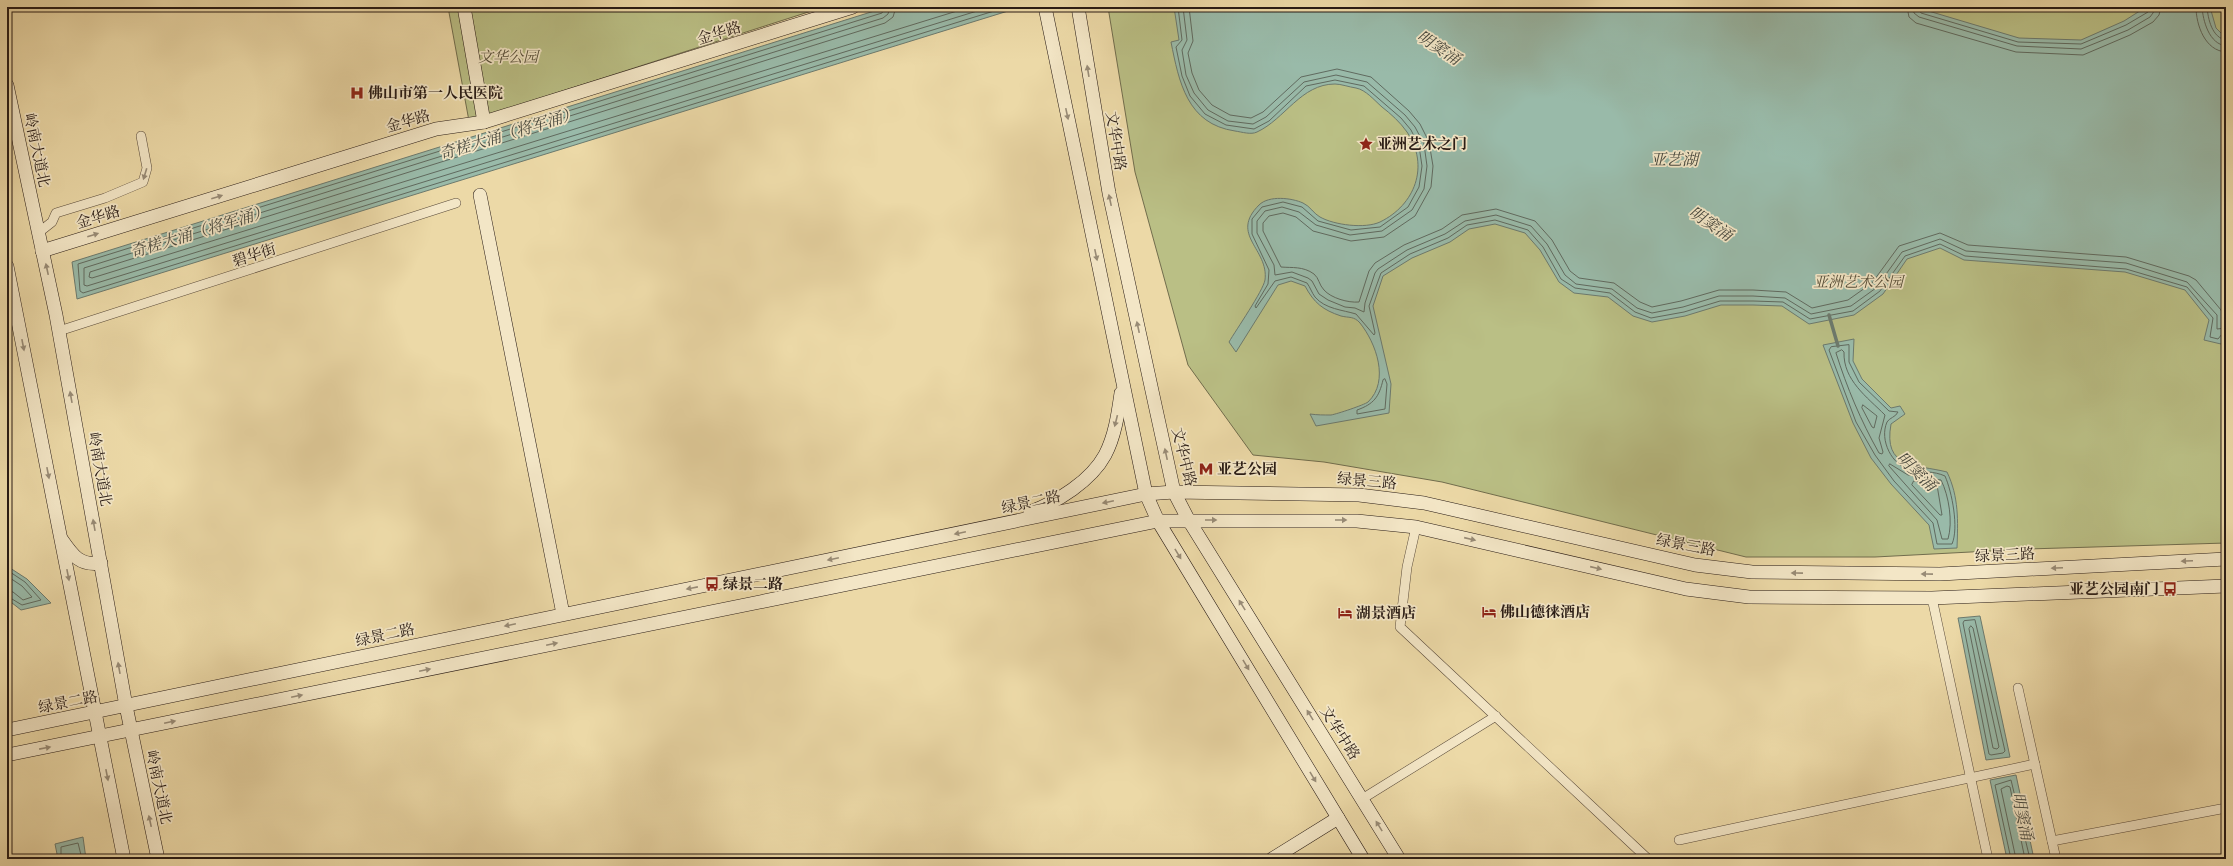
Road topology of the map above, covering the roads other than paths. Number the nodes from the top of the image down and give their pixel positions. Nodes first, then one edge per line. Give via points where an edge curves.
1 (464, 7) edge
2 (853, 7) edge
3 (1045, 7) edge
4 (1078, 7) edge
5 (7, 85) edge
6 (484, 122) junction
7 (141, 136) dead end
8 (480, 195) dead end
9 (456, 203) dead end
10 (38, 233) junction
11 (42, 251) junction
12 (7, 266) edge
13 (60, 332) junction
14 (1123, 383) junction
15 (1174, 492) junction
16 (1146, 494) junction
17 (1188, 520) junction
18 (1158, 521) junction
19 (998, 525) junction
20 (1416, 526) junction
21 (60, 537) junction
22 (2226, 560) edge
23 (100, 563) junction
24 (2226, 586) edge
25 (1932, 598) junction
26 (563, 614) junction
27 (2018, 688) dead end
28 (126, 706) junction
29 (95, 713) junction
30 (1496, 716) junction
31 (7, 730) edge
32 (132, 730) junction
33 (99, 737) junction
34 (7, 755) edge
35 (2035, 764) junction
36 (1971, 777) junction
37 (1362, 799) junction
38 (2226, 808) edge
39 (1338, 818) junction
40 (1679, 840) dead end
41 (2052, 841) junction
42 (124, 859) edge
43 (158, 859) edge
44 (1272, 859) edge
45 (1363, 859) edge
46 (1399, 859) edge
47 (1648, 859) edge
48 (1988, 859) edge
49 (2056, 859) edge

1 - 6 main road
2 - 6 main road, 金华路
3 -> 14 main road
15 -> 4 main road, 文华中路 via 1109,193
5 - 10 main road, 岭南大道北
11 -> 6 main road, 金华路 via 436,129
7 -> 10 street via 147,168 143,182 105,198 56,213 52,222
8 - 26 main road
9 - 13 street, 碧华街
10 - 11 main road, 岭南大道北
13 -> 11 main road, 岭南大道北
12 -> 21 main road
23 -> 13 main road, 岭南大道北
14 - 16 main road
14 -> 19 main road via 1117,422 1104,455 1080,484 1045,507
15 - 16 main road, 绿景三路
15 - 17 main road, 文华中路
22 -> 15 main road, 绿景三路 via 1940,574 1752,572 1695,565 1424,503 1359,495
16 - 18 main road
16 -> 19 main road, 绿景二路
17 - 18 main road
17 -> 20 main road via 1357,521
37 -> 17 main road, 文华中路
32 -> 18 main road
18 -> 39 main road
19 -> 26 main road, 绿景二路
20 -> 25 main road via 1694,590 1749,597
20 - 30 street via 1407,567 1400,627
21 - 23 main road via 80,561 89,565
21 -> 29 main road
28 -> 23 main road, 岭南大道北
24 - 25 main road
25 - 36 street
26 -> 28 main road, 绿景二路
27 - 35 street
28 - 29 main road, 绿景二路
28 - 32 main road, 岭南大道北
29 - 31 main road, 绿景二路
29 - 33 main road
30 - 37 street
30 - 47 street
32 - 33 main road
43 -> 32 main road, 岭南大道北
34 -> 33 main road
33 -> 42 main road
35 - 36 street
35 - 41 street
36 - 40 street
36 - 48 street
46 -> 37 main road, 文华中路
38 - 41 street
39 - 44 main road
39 - 45 main road
41 - 49 street

